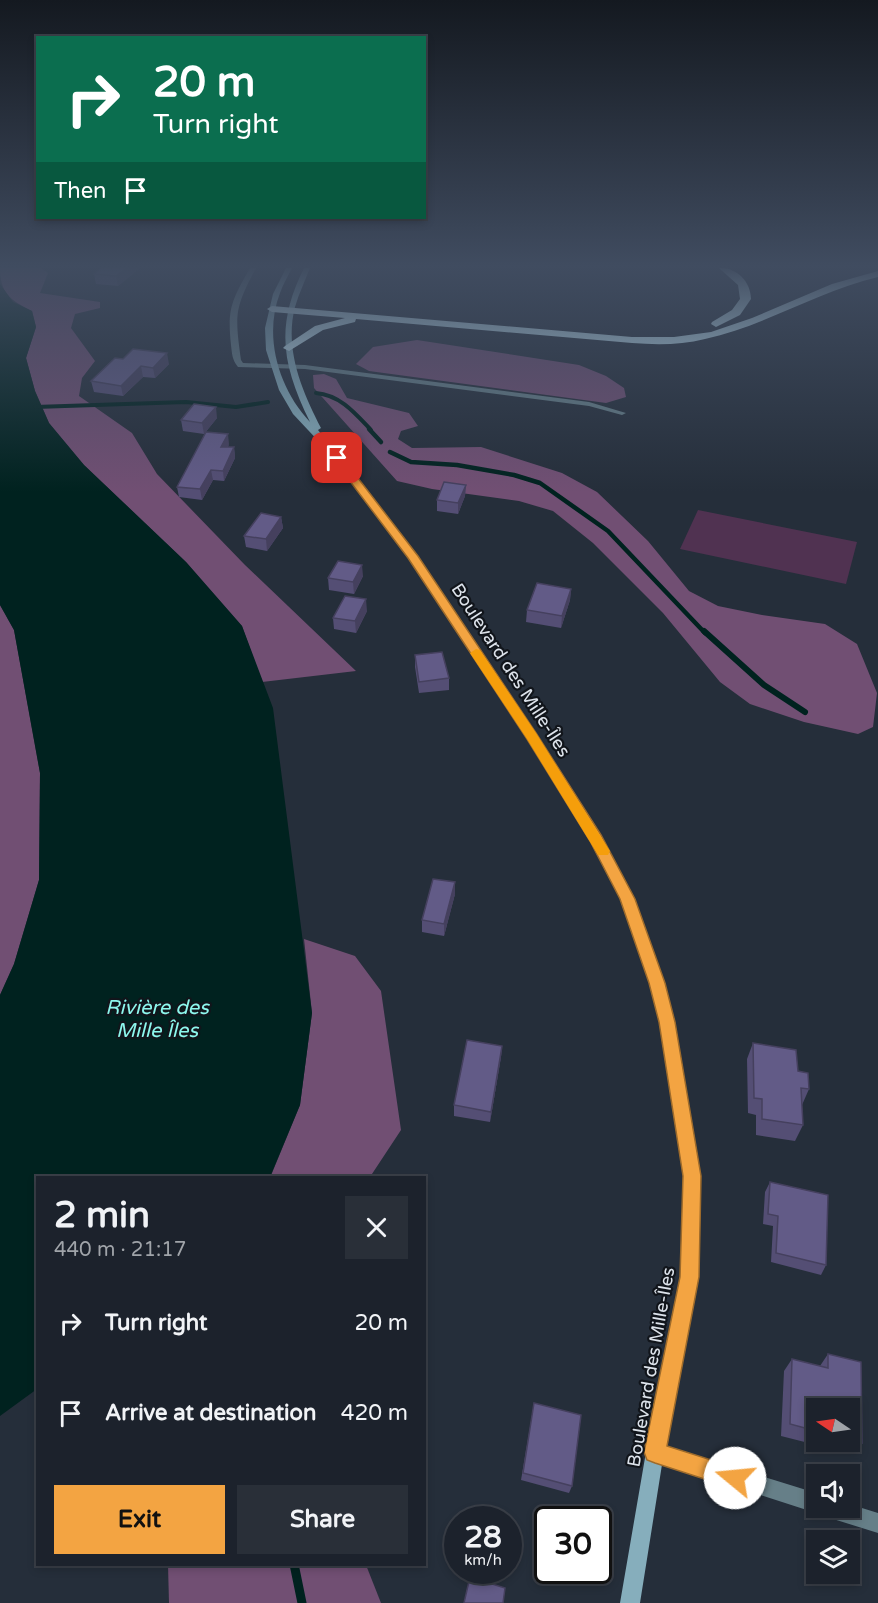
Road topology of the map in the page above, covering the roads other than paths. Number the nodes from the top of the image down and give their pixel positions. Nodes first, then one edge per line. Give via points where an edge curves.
1 (235, 343) edge
2 (269, 343) edge
3 (289, 343) edge
4 (297, 343) edge
5 (289, 348) junction
6 (291, 365) junction
7 (274, 366) junction
8 (622, 413) dead end
9 (326, 444) junction
10 (655, 1452) junction
11 (806, 1500) edge
12 (860, 1517) edge
13 (878, 1523) edge
14 (630, 1603) edge

1 - 7 street via 237,361 247,366
2 - 7 street, Boulevard des Mille-Îles
3 - 5 street, Boulevard des Mille-Îles
4 - 5 highway
5 - 6 street, Boulevard des Mille-Îles
6 - 7 street
6 - 8 street via 588,404
6 - 9 street, Boulevard des Mille-Îles via 303,401
7 - 9 street, Boulevard des Mille-Îles via 290,404
9 - 10 street, Boulevard des Mille-Îles via 412,556 571,797 622,888 657,983 692,1176 690,1277
10 - 11 street
10 - 14 street, Boulevard des Mille-Îles
12 - 13 street

